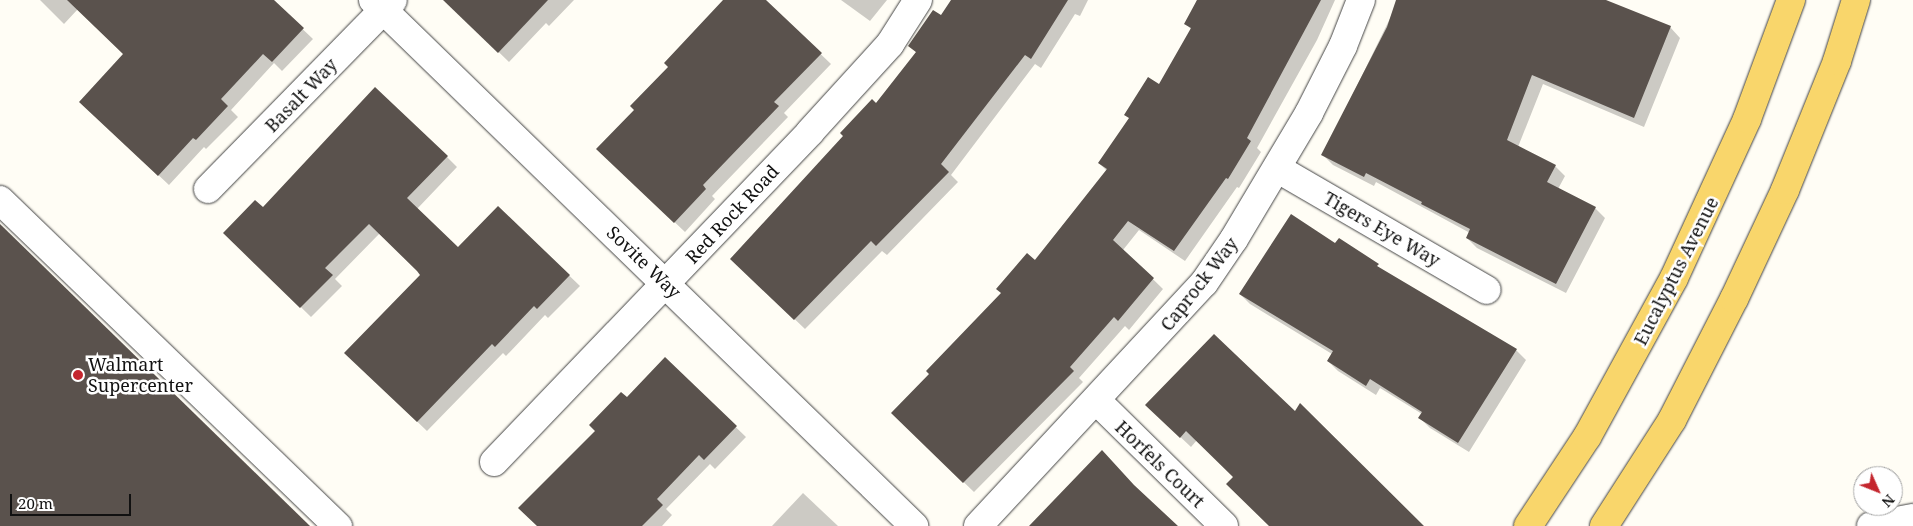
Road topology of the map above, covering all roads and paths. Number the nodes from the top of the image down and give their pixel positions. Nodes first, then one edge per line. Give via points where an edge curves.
1 (918, 0) edge
2 (1361, 0) edge
3 (1790, 0) edge
4 (1856, 0) edge
5 (383, 3) edge
6 (1278, 169) junction
7 (208, 190) dead end
8 (0, 200) edge
9 (666, 284) junction
10 (1487, 290) dead end
11 (1096, 402) junction
12 (494, 462) dead end
13 (1913, 518) edge
14 (338, 526) edge
15 (914, 526) edge
16 (978, 526) edge
17 (1224, 526) edge
18 (1528, 526) edge
19 (1604, 526) edge
20 (1871, 526) edge

1 - 9 street, Red Rock Road via 890,44
2 - 6 street, Caprock Way via 1343,46
3 - 18 main road, Eucalyptus Avenue via 1747,119 1674,278 1587,436
4 - 19 main road via 1830,79 1785,190 1734,299 1672,420
5 - 7 street, Basalt Way
5 - 9 street, Sovite Way
6 - 10 street, Tigers Eye Way
6 - 11 street, Caprock Way via 1204,283
8 - 14 street
9 - 12 street, Red Rock Road
9 - 15 street, Sovite Way
11 - 16 street, Caprock Way
11 - 17 street, Horfels Court
13 - 20 street

